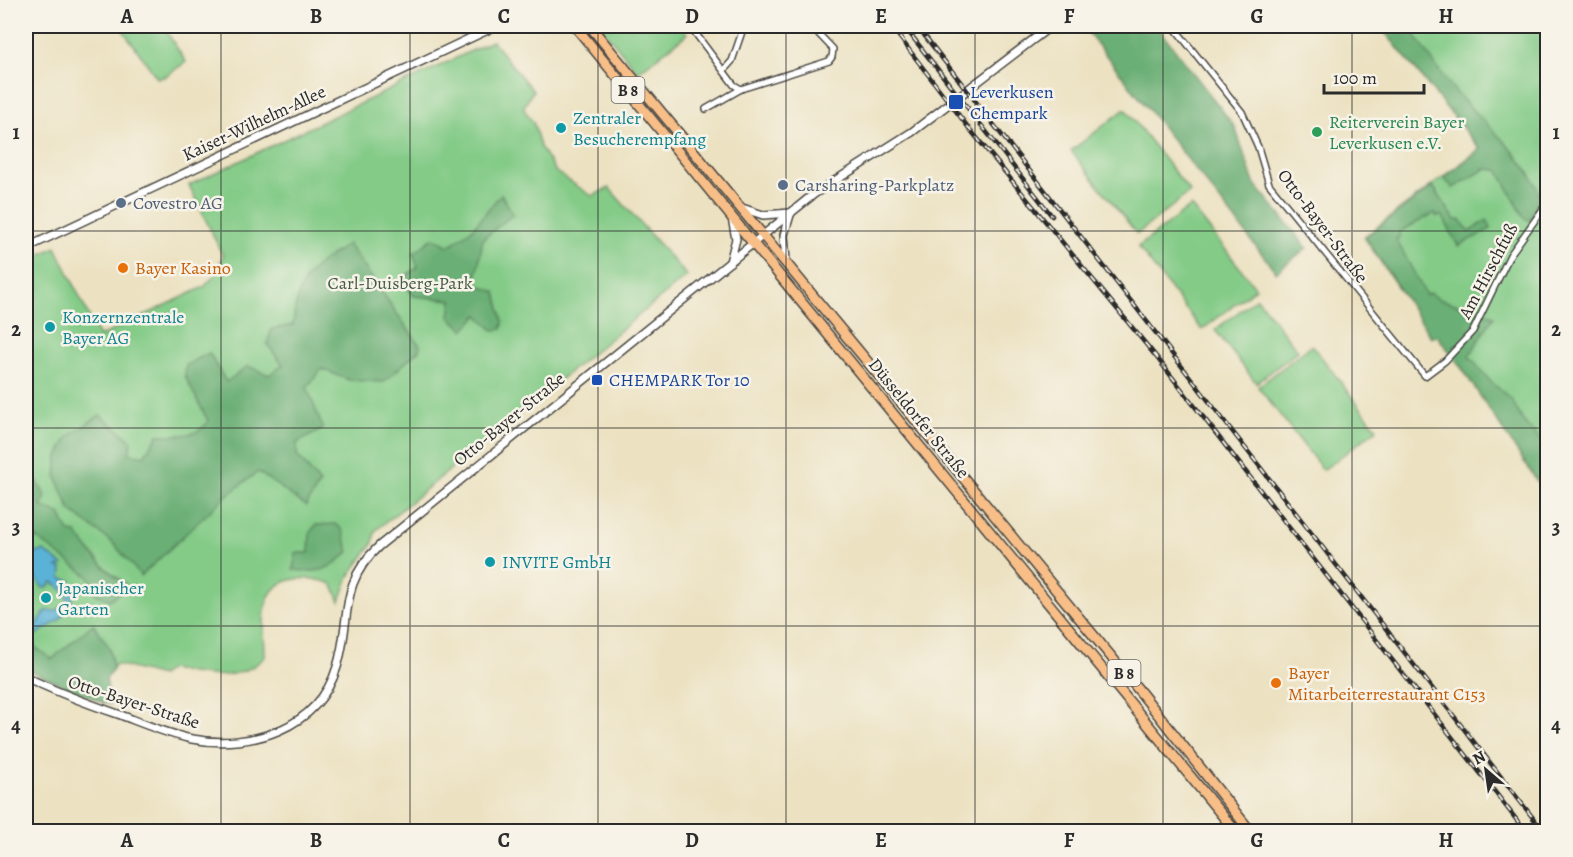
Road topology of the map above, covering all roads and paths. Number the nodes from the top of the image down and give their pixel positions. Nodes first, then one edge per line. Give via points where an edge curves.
1 (495, 26) edge
2 (575, 26) edge
3 (590, 26) edge
4 (690, 26) edge
5 (744, 26) edge
6 (811, 26) edge
7 (1051, 26) edge
8 (1173, 26) edge
9 (724, 70) junction
10 (741, 89) junction
11 (706, 110) dead end
12 (1548, 202) edge
13 (742, 208) junction
14 (791, 213) junction
15 (731, 215) junction
16 (764, 235) junction
17 (754, 243) junction
18 (26, 248) edge
19 (786, 261) junction
20 (730, 262) junction
21 (1425, 376) joint
22 (1016, 543) junction
23 (1006, 551) junction
24 (26, 676) edge
25 (1238, 814) junction
26 (1229, 822) junction
27 (1236, 831) edge
28 (1251, 831) edge

1 - 18 street, Kaiser-Wilhelm-Allee
2 - 15 main road, Düsseldorfer Straße / B 8
3 - 13 main road, Düsseldorfer Straße / B 8
4 - 9 street
5 - 9 street via 732,61
6 - 10 street via 832,49 829,61
7 - 14 street, Otto-Bayer-Straße via 912,132 834,179
8 - 21 street, Otto-Bayer-Straße via 1242,112 1269,184
9 - 10 street
10 - 11 street
12 - 21 street, Am Hirschfuß via 1510,255 1473,331
13 - 14 street via 763,215
13 - 16 main road, Düsseldorfer Straße / B 8
14 - 16 street, Otto-Bayer-Straße
14 - 19 street via 784,235
15 - 17 main road, Düsseldorfer Straße / B 8
15 - 20 street via 736,239
16 - 17 street, Otto-Bayer-Straße
16 - 19 main road, Düsseldorfer Straße / B 8
17 - 20 street, Otto-Bayer-Straße
17 - 23 main road, Düsseldorfer Straße / B 8
19 - 22 main road, Düsseldorfer Straße / B 8
20 - 24 street, Otto-Bayer-Straße via 372,552 355,575 348,593 339,659 331,683 310,712 288,728 241,741 194,739 62,694
22 - 23 main road
22 - 25 main road, Düsseldorfer Straße / B 8
23 - 26 main road, Düsseldorfer Straße / B 8
25 - 26 main road
25 - 28 main road, Düsseldorfer Straße / B 8
26 - 27 main road, Düsseldorfer Straße / B 8

